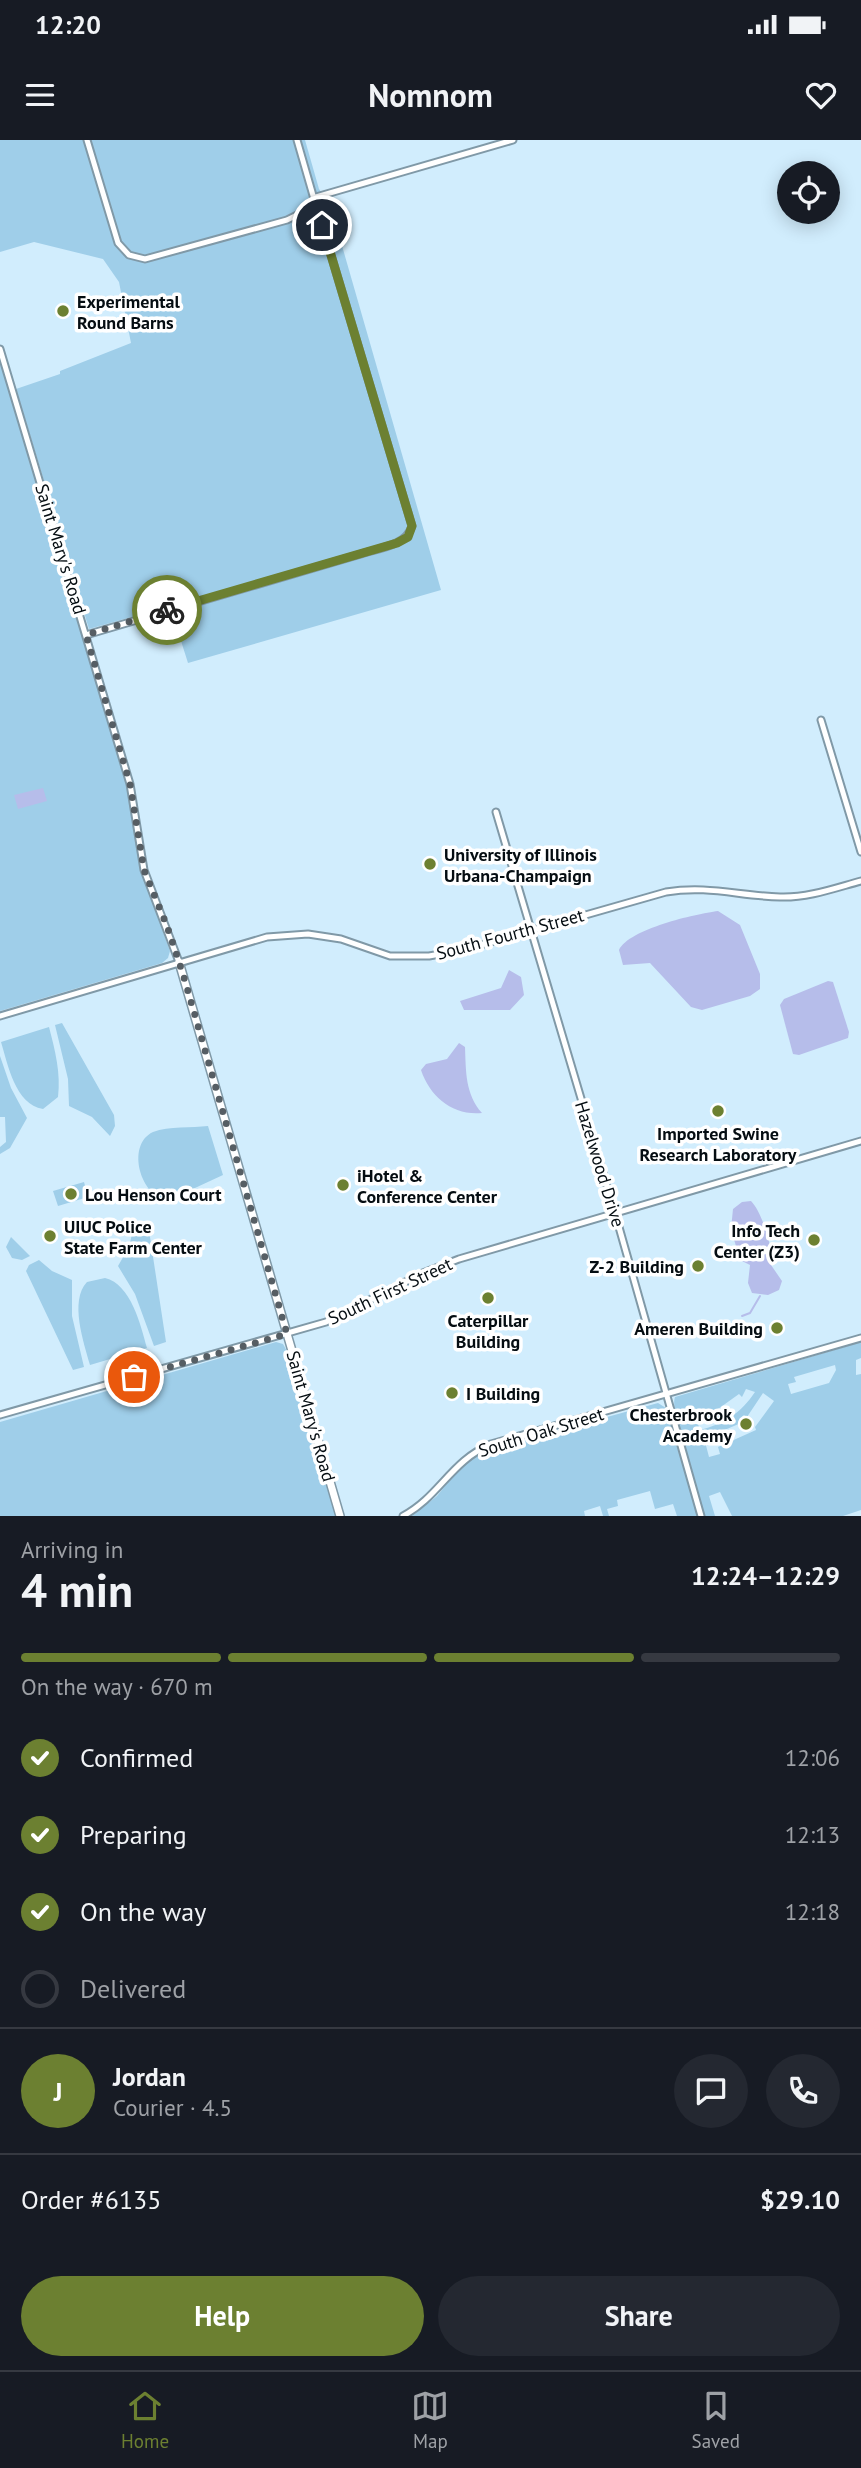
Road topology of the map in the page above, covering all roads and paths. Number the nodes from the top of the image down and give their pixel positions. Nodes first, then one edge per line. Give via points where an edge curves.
1 (87, 140) edge
2 (297, 140) edge
3 (513, 140) edge
4 (314, 199) junction
5 (322, 225) dead end
6 (0, 349) edge
7 (86, 635) junction
8 (821, 720) dead end
9 (496, 812) dead end
10 (861, 852) edge
11 (861, 881) edge
12 (533, 930) junction
13 (179, 962) junction
14 (0, 1016) edge
15 (861, 1142) edge
16 (615, 1213) junction
17 (287, 1334) junction
18 (861, 1338) edge
19 (667, 1395) junction
20 (0, 1415) edge
21 (340, 1516) edge
22 (403, 1516) edge
23 (701, 1516) edge

1 - 4 street via 118,243 139,258 155,258 287,220 303,212
2 - 4 street
3 - 4 street
5 - 7 street via 403,494 410,534 397,543
6 - 7 street, Saint Mary's Road
7 - 13 street, Saint Mary's Road via 130,784 144,870
8 - 10 street
9 - 12 street, Hazelwood Drive
11 - 12 street, South Fourth Street via 783,898 695,887
12 - 13 street, South Fourth Street via 429,956 390,956 341,939 283,934
12 - 16 street, Hazelwood Drive
13 - 14 street, South Fourth Street
13 - 17 main road, Saint Mary's Road
15 - 16 street, South First Street
16 - 17 street, South First Street via 439,1266 336,1319
16 - 19 street, Hazelwood Drive
17 - 20 street, South First Street
17 - 21 main road, Saint Mary's Road
18 - 19 street, South Oak Street
19 - 22 street, South Oak Street via 481,1448 461,1460 426,1500
19 - 23 street, Hazelwood Drive

